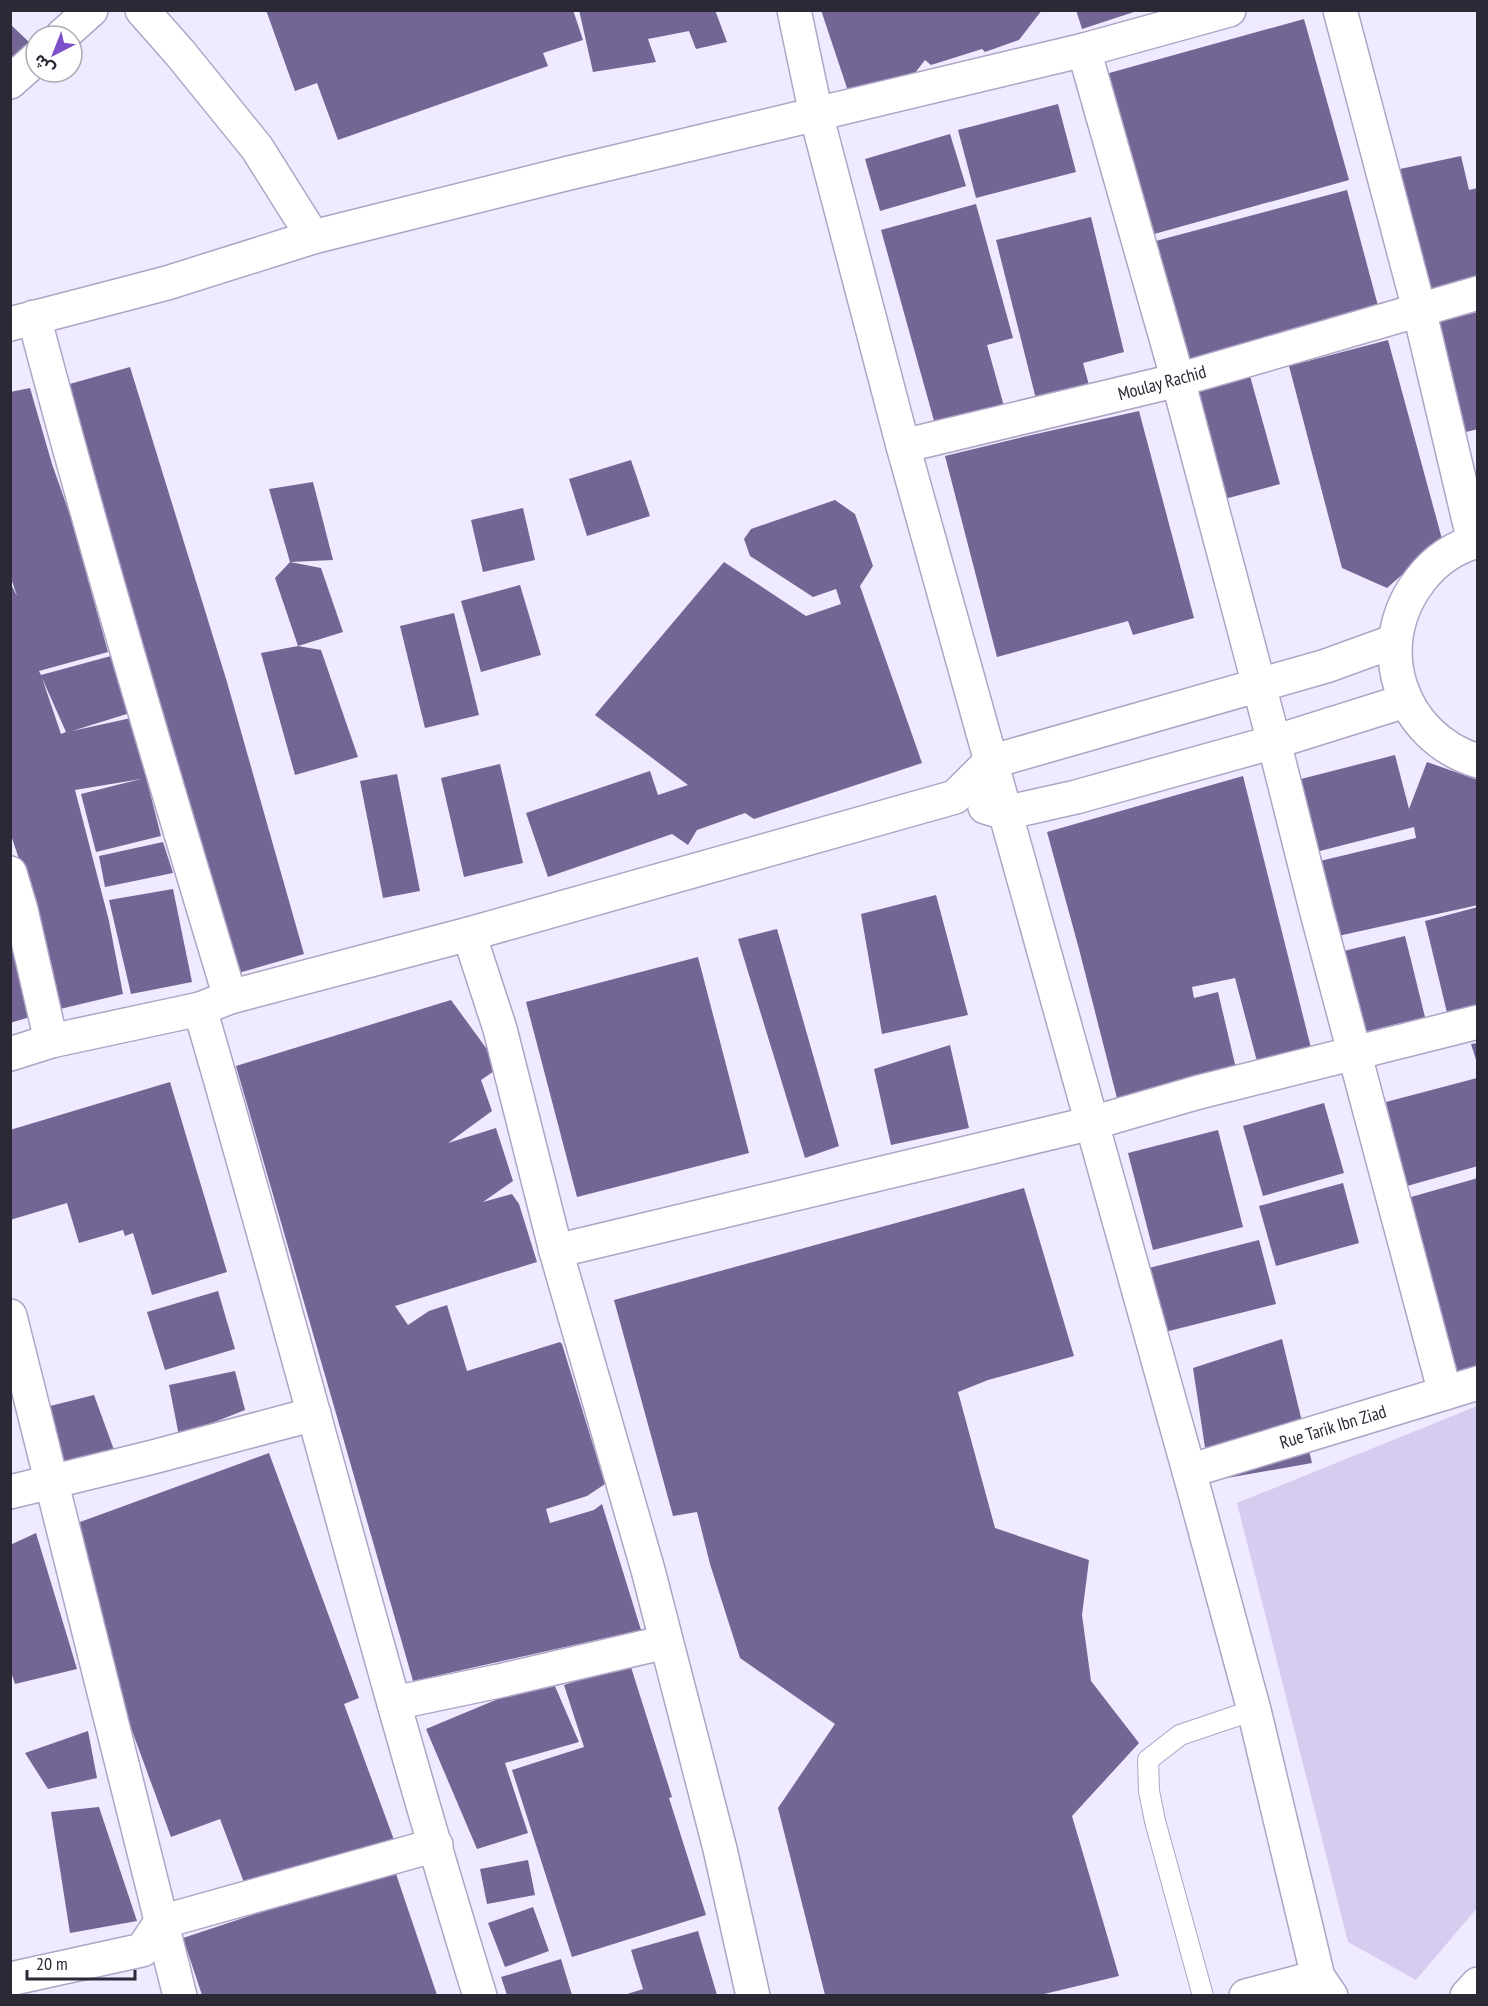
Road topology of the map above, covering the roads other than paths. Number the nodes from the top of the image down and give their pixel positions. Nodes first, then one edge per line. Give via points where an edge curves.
1 (91, 10) edge
2 (142, 10) edge
3 (794, 10) edge
4 (1340, 10) edge
5 (1214, 12) edge
6 (75, 24) edge
7 (1083, 50) junction
8 (24, 70) edge
9 (10, 82) edge
10 (816, 114) junction
11 (313, 237) junction
12 (1478, 293) edge
13 (1419, 309) junction
14 (22, 320) edge
15 (1178, 380) junction
16 (903, 446) junction
17 (1476, 541) edge
18 (1395, 641) junction
19 (1259, 684) junction
20 (1405, 701) junction
21 (1274, 742) junction
22 (1478, 761) edge
23 (990, 762) junction
24 (955, 797) junction
25 (1005, 813) junction
26 (10, 873) edge
27 (470, 934) junction
28 (230, 997) junction
29 (200, 1009) junction
30 (1478, 1022) edge
31 (51, 1041) junction
32 (1356, 1053) junction
33 (10, 1054) edge
34 (1092, 1123) junction
35 (556, 1251) junction
36 (10, 1316) edge
37 (1478, 1383) edge
38 (1445, 1393) junction
39 (314, 1414) junction
40 (1189, 1471) junction
41 (51, 1481) junction
42 (10, 1492) edge
43 (666, 1642) junction
44 (394, 1703) junction
45 (1254, 1710) junction
46 (436, 1845) junction
47 (161, 1922) junction
48 (10, 1979) edge
49 (1478, 1983) edge
50 (1325, 1986) edge
51 (10, 1991) edge
52 (12, 1995) edge
53 (180, 1995) edge
54 (480, 1995) edge
55 (753, 1995) edge
56 (1203, 1995) edge
57 (1246, 1995) edge
58 (1467, 1995) edge

1 - 6 street
2 - 11 street via 257,148
3 - 10 street
4 - 13 street
5 - 7 street
7 - 10 street
7 - 15 street
8 - 9 street
10 - 11 street
10 - 16 street
11 - 14 street via 167,283
12 - 13 street, Moulay Rachid
13 - 15 street, Moulay Rachid
13 - 17 street
14 - 28 street via 68,448
15 - 16 street, Moulay Rachid
15 - 19 street
16 - 23 street
17 - 18 street via 1450,553 1417,584 1400,615
18 - 19 street via 1326,666
18 - 20 street via 1396,672
19 - 21 street
19 - 23 street
20 - 21 street
20 - 22 street via 1427,732 1458,755
21 - 25 street
21 - 32 street
23 - 24 street
23 - 25 street
24 - 25 street
24 - 27 street
25 - 34 street
26 - 31 street
27 - 28 street
27 - 35 street via 500,1029
28 - 29 street
29 - 31 street
29 - 39 street
30 - 32 street
31 - 33 street
32 - 34 street
32 - 38 street
34 - 35 street
34 - 40 street
35 - 43 street
36 - 41 street
37 - 38 street, Rue Tarik Ibn Ziad
38 - 40 street, Rue Tarik Ibn Ziad
39 - 41 street
39 - 44 street
40 - 45 street
41 - 42 street
41 - 47 street
43 - 44 street
43 - 55 street
44 - 46 street
45 - 50 street
45 - 56 lane via 1180,1735 1148,1760 1155,1821
46 - 47 street
46 - 54 street
47 - 48 street via 142,1950
47 - 53 street
49 - 58 street
50 - 57 street
51 - 52 street

